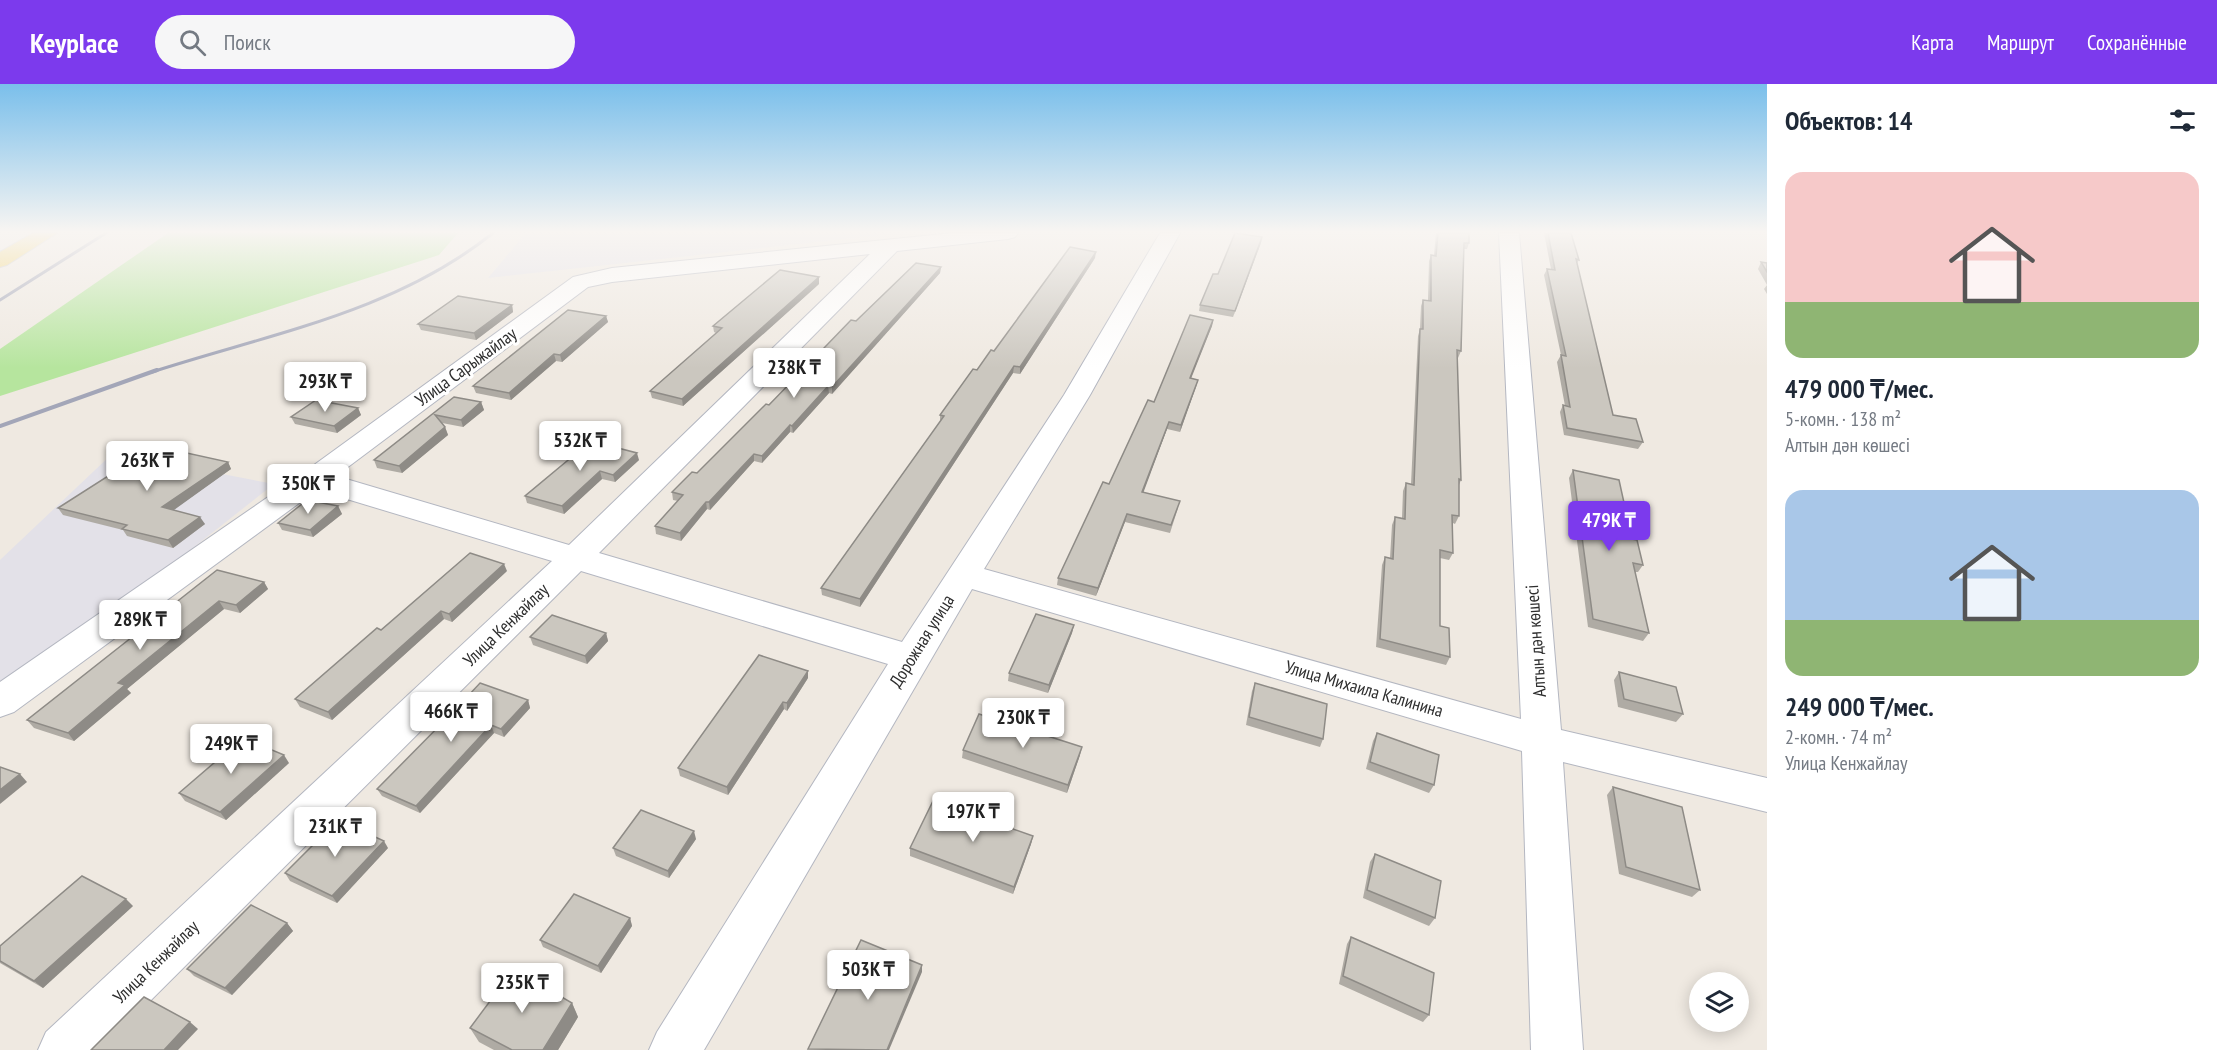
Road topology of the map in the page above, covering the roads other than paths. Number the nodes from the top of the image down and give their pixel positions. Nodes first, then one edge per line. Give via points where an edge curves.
1 (598, 278) edge
2 (871, 278) edge
3 (1144, 278) edge
4 (1512, 278) edge
5 (314, 479) junction
6 (574, 559) junction
7 (964, 574) junction
8 (911, 658) junction
9 (0, 702) edge
10 (1542, 741) junction
11 (1767, 795) edge
12 (64, 1050) edge
13 (675, 1050) edge
14 (1557, 1050) edge

1 - 5 street, Улица Сарыжайлау via 581,282
2 - 6 street, Улица Кенжайлау
3 - 7 street, Дорожная улица via 1077,395
4 - 10 street, Алтын дән көшесі
5 - 6 street
5 - 9 street, Улица Сарыжайлау
6 - 8 street
6 - 12 street, Улица Кенжайлау
7 - 8 street, Дорожная улица
7 - 10 street, Улица Михаила Калинина
8 - 13 street, Дорожная улица
10 - 11 street, Улица Михаила Калинина
10 - 14 street, Алтын дән көшесі

